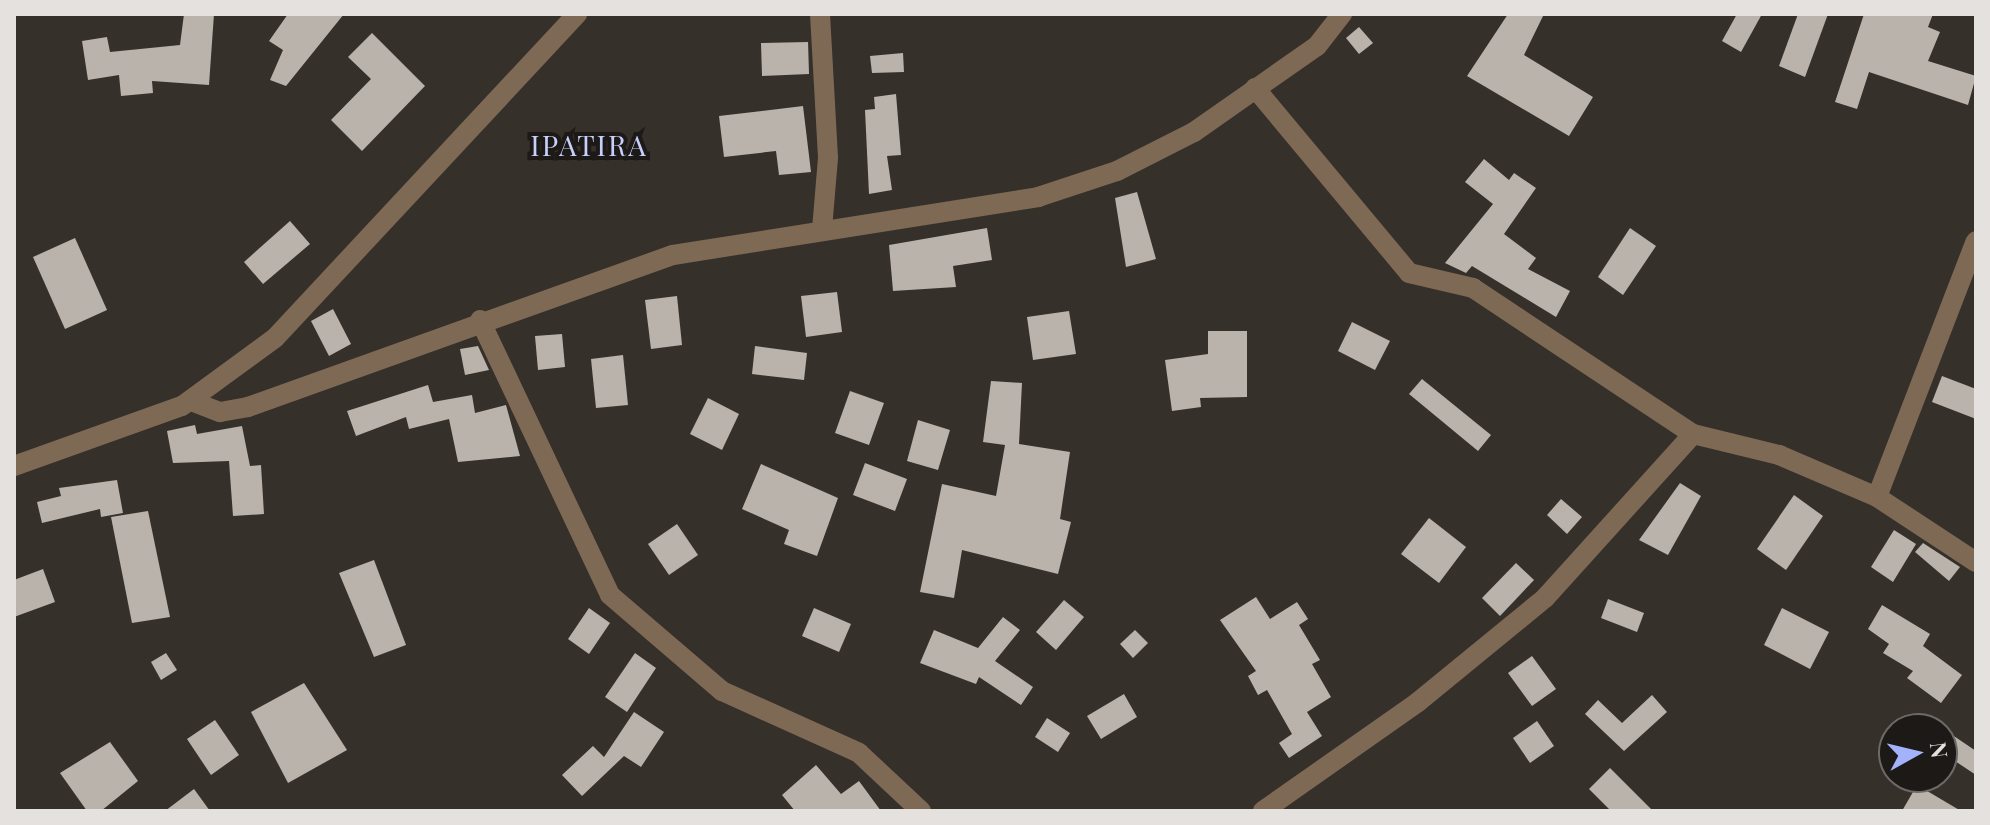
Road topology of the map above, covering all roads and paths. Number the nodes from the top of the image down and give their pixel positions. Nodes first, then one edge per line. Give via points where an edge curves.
1 (577, 14) edge
2 (820, 14) edge
3 (1342, 14) edge
4 (1255, 88) junction
5 (822, 229) junction
6 (1976, 241) edge
7 (480, 320) junction
8 (199, 396) junction
9 (1693, 434) junction
10 (14, 466) edge
11 (1877, 497) junction
12 (1976, 562) edge
13 (1286, 803) edge
14 (921, 811) edge
15 (1263, 811) edge

1 - 8 street via 448,146 312,303
2 - 5 street via 828,158
3 - 4 street via 1317,46
4 - 5 street via 1194,132 1117,171 1038,197
4 - 9 street via 1409,273 1473,288
5 - 7 street via 673,255
6 - 11 street
7 - 8 street via 220,412
7 - 14 street via 610,595 722,691 859,753
8 - 10 street
9 - 11 street via 1779,455
9 - 13 street via 1545,598
11 - 12 street
13 - 15 street

